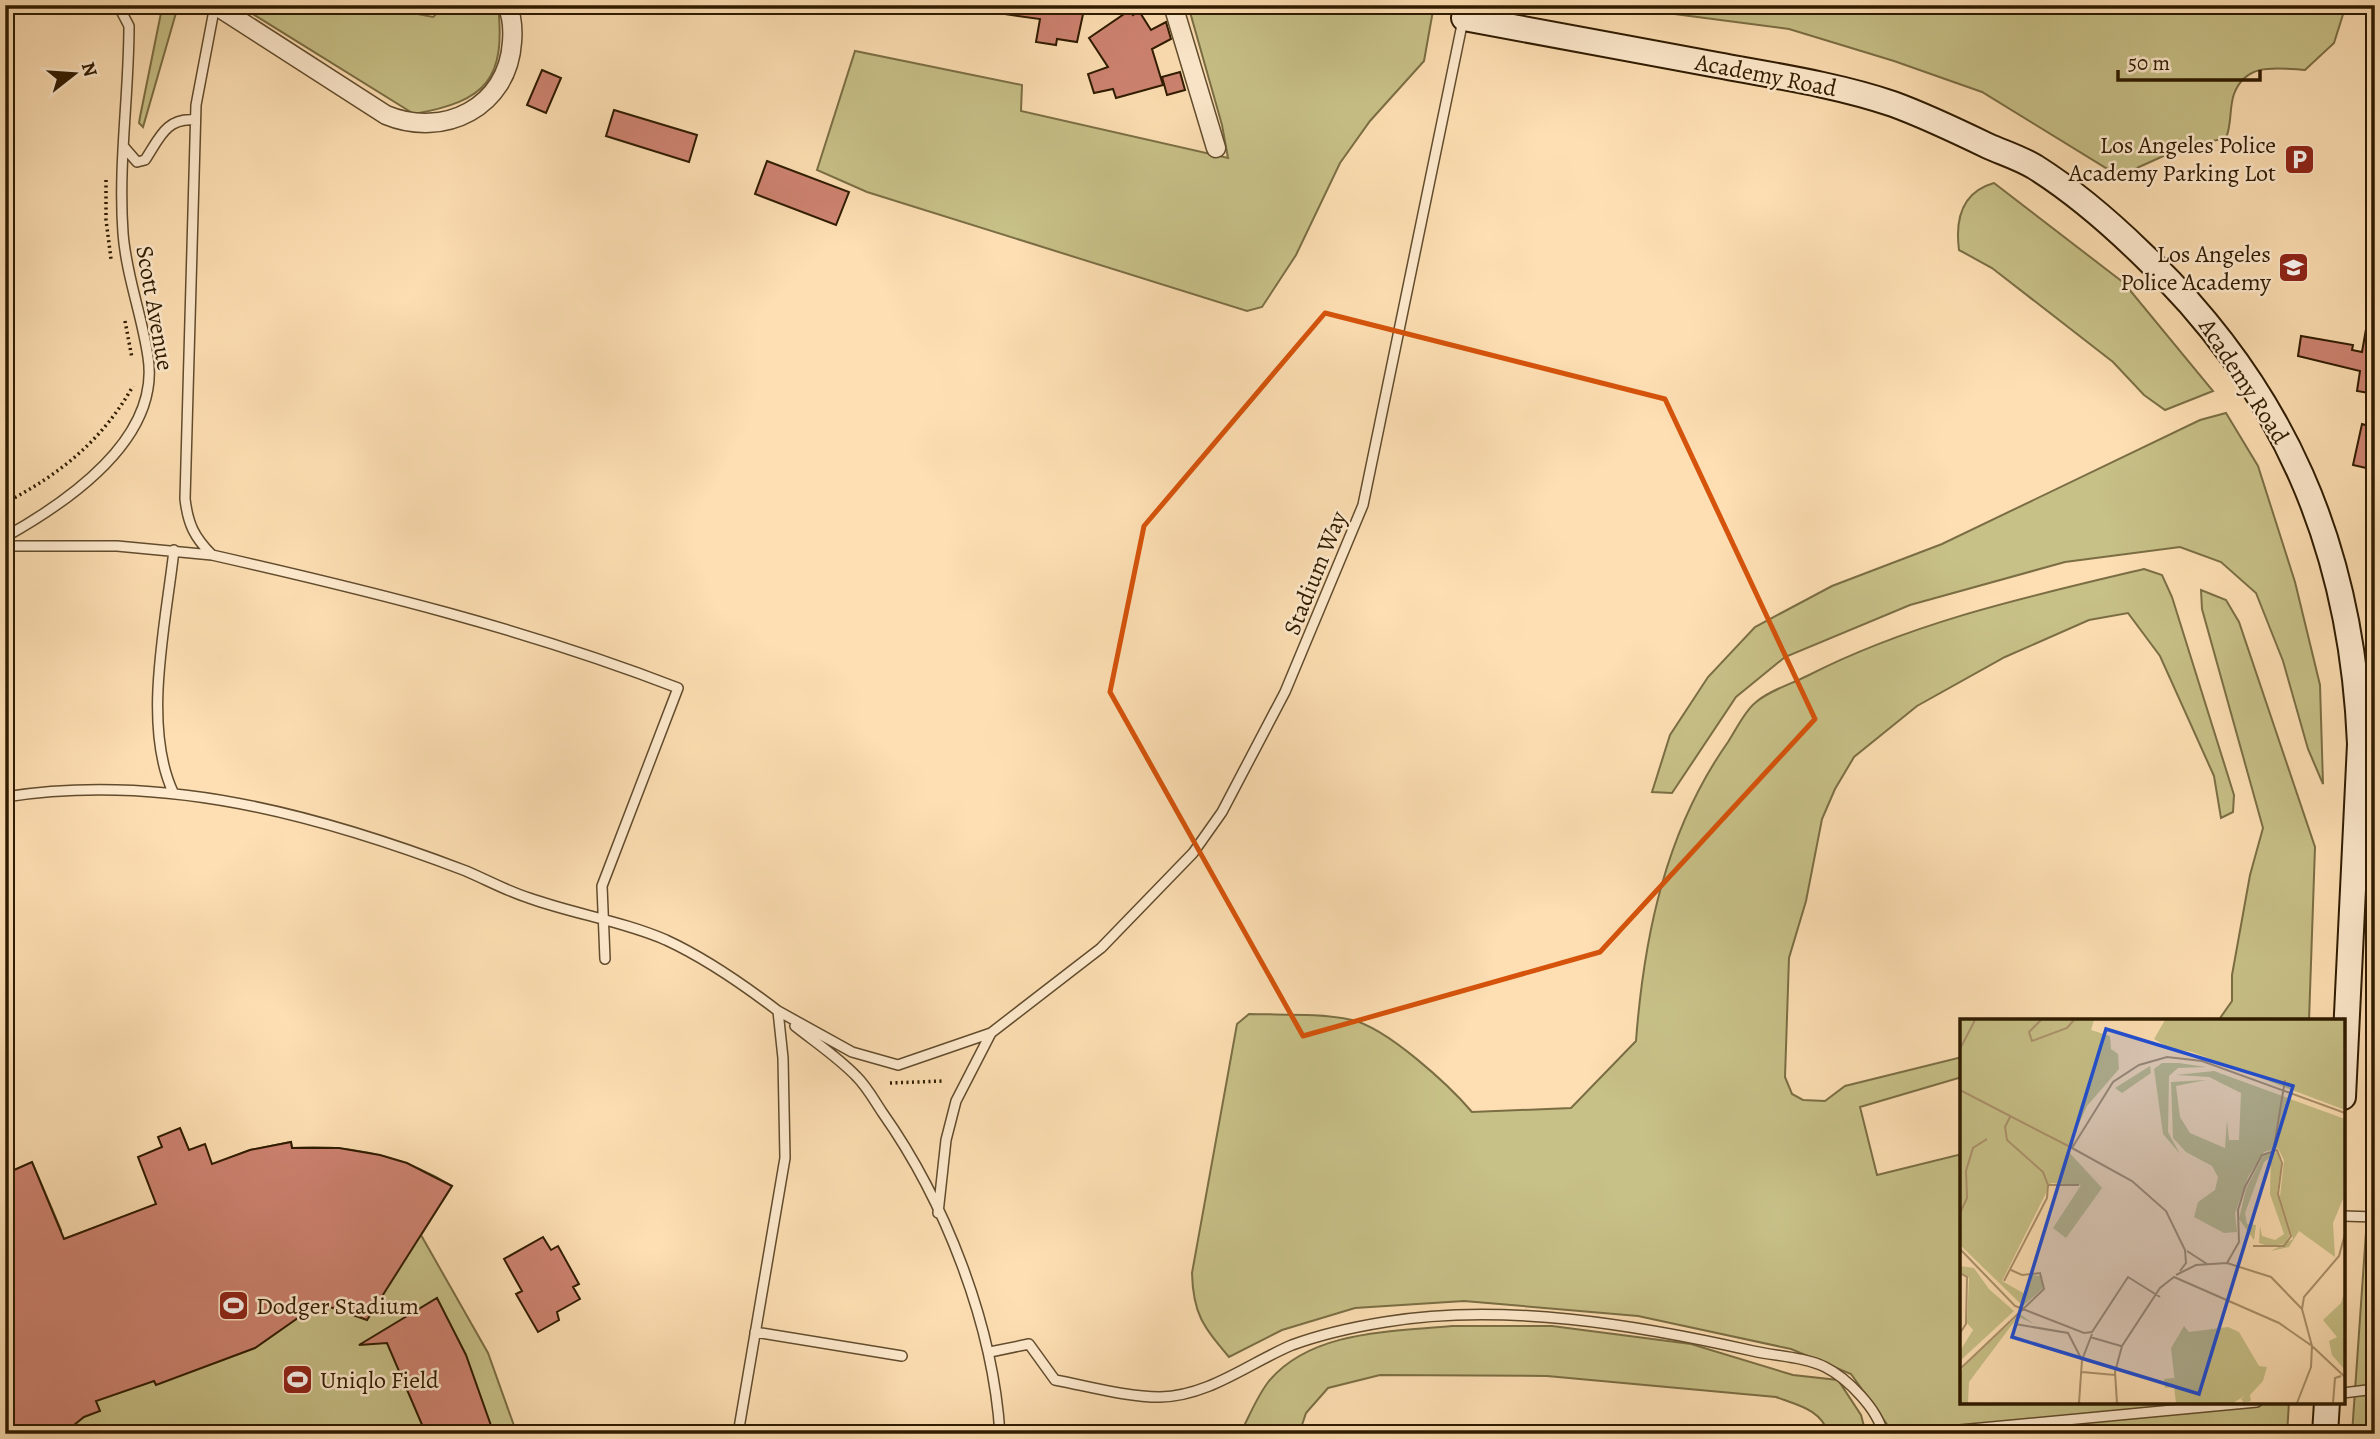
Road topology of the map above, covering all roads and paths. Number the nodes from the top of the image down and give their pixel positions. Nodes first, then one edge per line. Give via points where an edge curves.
1 (118, 5) edge
2 (215, 5) edge
3 (507, 5) edge
4 (1173, 5) edge
5 (1465, 12) edge
6 (195, 120) junction
7 (124, 147) junction
8 (1216, 148) dead end
9 (107, 171) dead end
10 (112, 266) dead end
11 (125, 320) dead end
12 (134, 364) dead end
13 (135, 381) dead end
14 (5, 503) edge
15 (5, 537) edge
16 (5, 545) edge
17 (174, 550) junction
18 (212, 555) junction
19 (173, 792) junction
20 (5, 797) edge
21 (604, 920) junction
22 (605, 959) dead end
23 (778, 1011) junction
24 (991, 1033) junction
25 (2345, 1055) edge
26 (944, 1081) dead end
27 (890, 1083) dead end
28 (938, 1213) junction
29 (2345, 1216) edge
30 (2375, 1217) edge
31 (755, 1332) junction
32 (990, 1352) junction
33 (902, 1356) dead end
34 (2375, 1389) edge
35 (2345, 1393) edge
36 (2236, 1404) edge
37 (2327, 1404) edge
38 (738, 1434) edge
39 (1000, 1434) edge
40 (1883, 1434) edge
41 (1917, 1434) edge
42 (2325, 1434) edge

1 - 7 lane, Scott Avenue via 129,26
2 - 3 street via 386,115 408,124 448,121 472,111 505,78 513,37
2 - 6 lane, Scott Avenue
4 - 8 street
5 - 24 lane, Stadium Way via 1363,505 1285,692 1222,812 1193,853 1101,948
5 - 25 main road, Academy Road via 1801,80 1894,105 2044,173 2117,229 2196,308 2260,397 2308,488 2340,585 2358,688 2360,744
6 - 7 lane via 173,122 145,160 137,162
6 - 18 lane, Scott Avenue via 186,499 188,523
7 - 15 lane, Scott Avenue via 123,238 149,360 142,408 126,439 95,475 55,509
9 - 10 path via 106,220
11 - 12 path
13 - 14 path via 89,446 59,472
16 - 17 lane
17 - 18 lane
17 - 19 lane via 157,719 161,757
18 - 21 lane via 443,610 578,650 678,688 602,886
19 - 20 lane via 103,788
19 - 21 lane via 284,813
21 - 22 lane
21 - 23 lane via 667,940
23 - 24 lane, Stadium Way via 852,1052 898,1065
23 - 28 lane via 858,1077 905,1144
23 - 31 lane via 785,1158
24 - 28 lane, Stadium Way via 956,1101 946,1140
26 - 27 path
28 - 32 lane
29 - 30 lane
31 - 33 lane
31 - 38 lane
32 - 39 lane
32 - 40 lane via 1029,1344 1055,1380 1160,1397 1205,1388 1315,1338 1387,1321 1562,1317 1685,1335 1824,1367 1849,1385 1881,1423
34 - 35 lane
36 - 41 lane
37 - 42 main road

